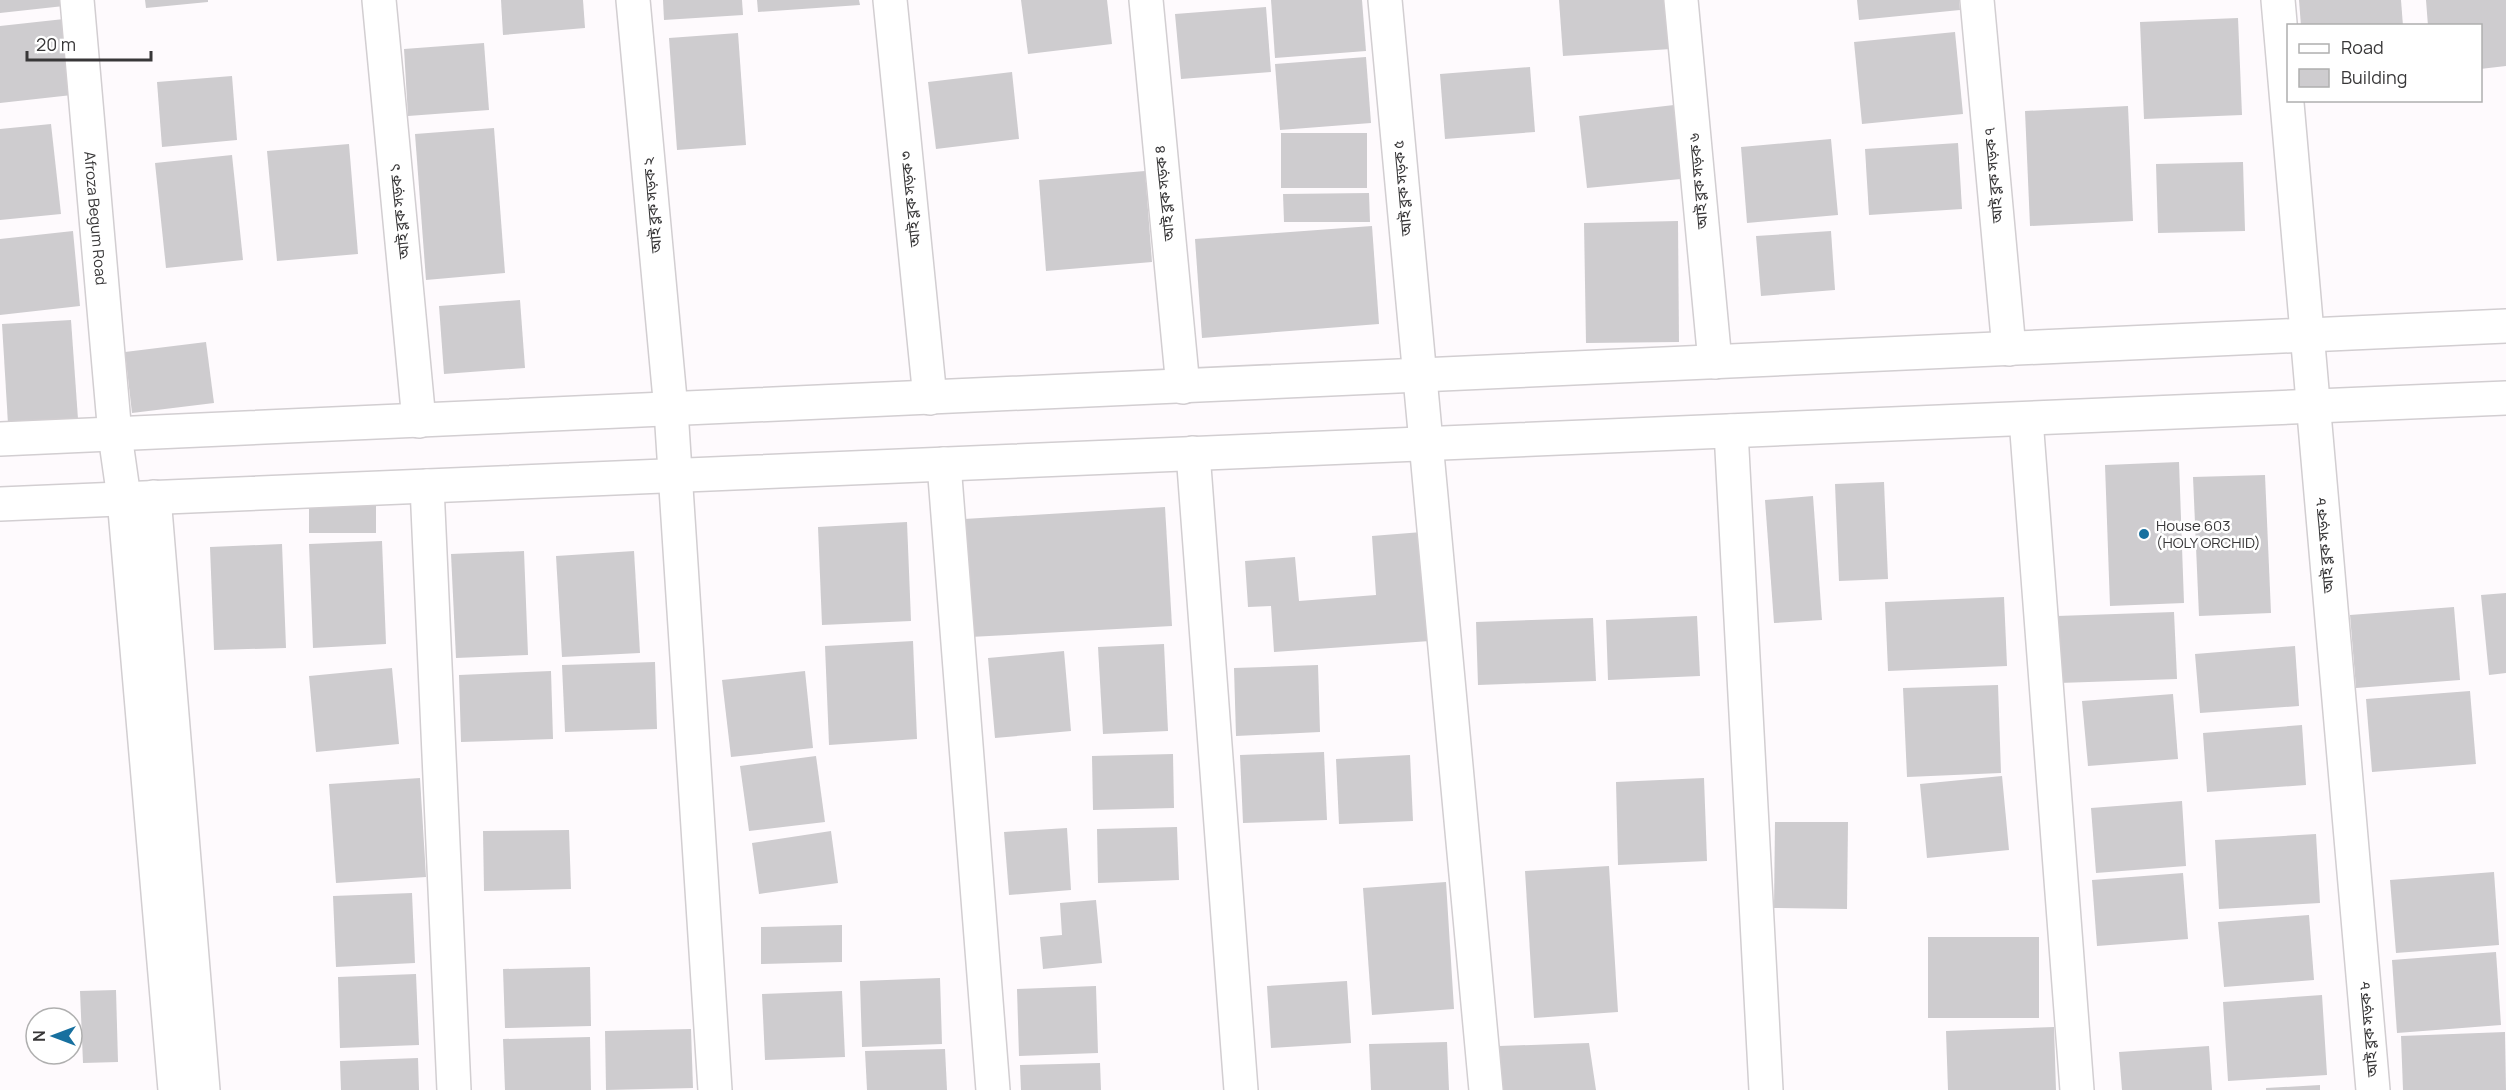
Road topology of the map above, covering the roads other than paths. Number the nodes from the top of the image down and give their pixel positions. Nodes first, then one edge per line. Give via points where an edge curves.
1 (77, 0) edge
2 (379, 0) edge
3 (633, 0) edge
4 (890, 0) edge
5 (1146, 0) edge
6 (1385, 0) edge
7 (1681, 0) edge
8 (1977, 0) edge
9 (2278, 0) edge
10 (2287, 101) edge
11 (2287, 102) edge
12 (2506, 326) edge
13 (2308, 336) junction
14 (2009, 349) junction
15 (1715, 362) junction
16 (1419, 376) junction
17 (1183, 387) junction
18 (930, 398) junction
19 (2506, 398) edge
20 (2312, 406) junction
21 (671, 410) junction
22 (2025, 419) junction
23 (419, 421) junction
24 (1731, 431) junction
25 (115, 435) junction
26 (0, 439) edge
27 (1425, 444) junction
28 (1193, 453) junction
29 (944, 464) junction
30 (675, 475) junction
31 (427, 486) junction
32 (139, 498) junction
33 (0, 504) edge
34 (175, 1090) edge
35 (203, 1090) edge
36 (454, 1090) edge
37 (715, 1090) edge
38 (993, 1090) edge
39 (1241, 1090) edge
40 (1486, 1090) edge
41 (1767, 1090) edge
42 (2077, 1090) edge
43 (2373, 1090) edge

1 - 25 street, Afroza Begum Road
2 - 23 street, আই ব্লক সড়ক ১
3 - 21 street, আই ব্লক সড়ক ২
4 - 18 street, আই ব্লক সড়ক ৩
5 - 17 street, আই ব্লক সড়ক ৪
6 - 16 street, আই ব্লক সড়ক ৫
7 - 15 street, আই ব্লক সড়ক ৬
8 - 14 street, আই ব্লক সড়ক ৭
9 - 10 street, আই ব্লক সড়ক ৮
11 - 13 street, আই ব্লক সড়ক ৮
12 - 13 street
13 - 14 street
13 - 20 street, আই ব্লক সড়ক ৮
14 - 15 street
15 - 16 street
16 - 17 street
16 - 27 street, আই ব্লক সড়ক ৫
17 - 18 street
18 - 21 street
19 - 20 street
20 - 22 street
20 - 43 street, আই ব্লক সড়ক ৮
21 - 23 street
21 - 30 street, আই ব্লক সড়ক ২
22 - 24 street
22 - 42 street
23 - 25 street
24 - 27 street
24 - 41 street
25 - 26 street
25 - 32 street, Afroza Begum Road
27 - 28 street
27 - 40 street, আই ব্লক সড়ক ৫
28 - 29 street
28 - 39 street
29 - 30 street
29 - 38 street
30 - 31 street
30 - 37 street, আই ব্লক সড়ক ২
31 - 32 street
31 - 36 street
32 - 33 street
32 - 34 street
32 - 35 street

